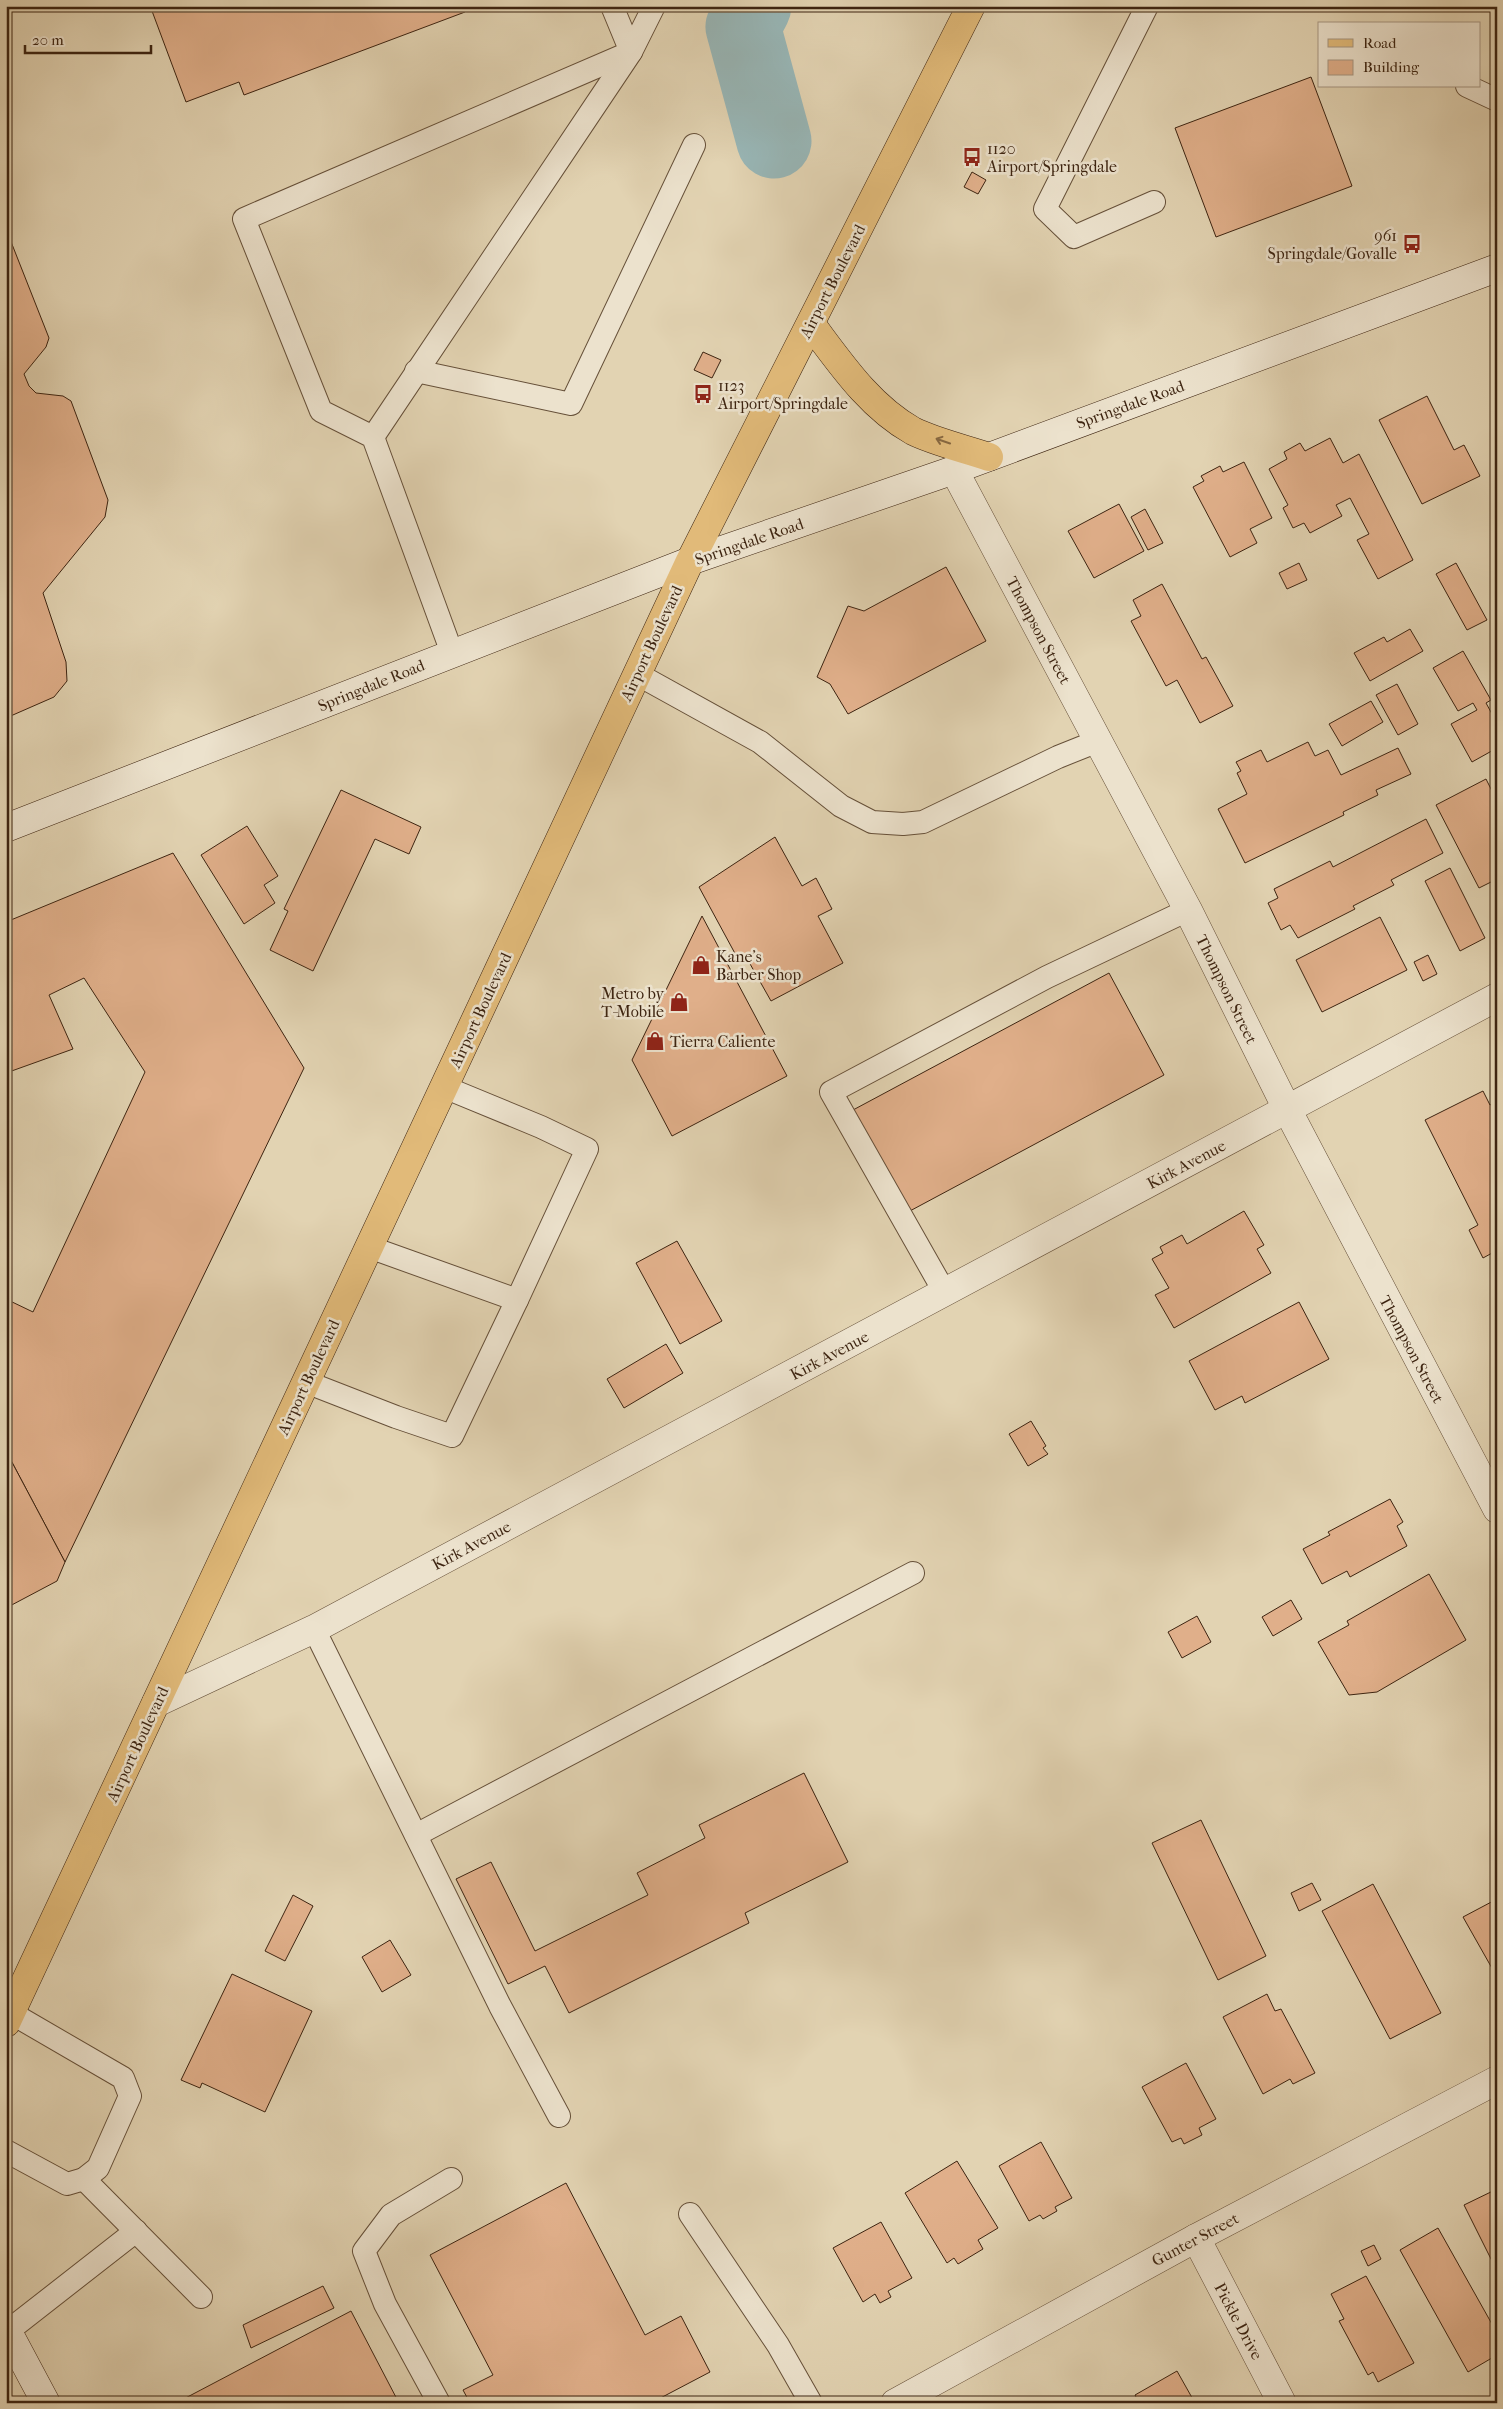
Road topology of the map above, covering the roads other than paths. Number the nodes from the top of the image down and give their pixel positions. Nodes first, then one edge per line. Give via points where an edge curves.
1 (612, 6) edge
2 (654, 6) edge
3 (971, 6) edge
4 (1147, 6) edge
5 (631, 52) junction
6 (1471, 88) edge
7 (1497, 100) edge
8 (694, 145) dead end
9 (1154, 202) dead end
10 (1497, 268) edge
11 (811, 324) junction
12 (416, 371) junction
13 (372, 437) junction
14 (989, 457) junction
15 (954, 470) junction
16 (690, 561) junction
17 (452, 653) junction
18 (637, 674) junction
19 (1098, 741) junction
20 (6, 828) edge
21 (1188, 910) junction
22 (1497, 997) edge
23 (444, 1087) junction
24 (1287, 1109) junction
25 (369, 1246) junction
26 (945, 1293) junction
27 (517, 1300) junction
28 (306, 1382) junction
29 (1497, 1510) edge
30 (914, 1573) dead end
31 (314, 1629) junction
32 (156, 1703) junction
33 (416, 1835) junction
34 (9, 2018) edge
35 (1497, 2080) edge
36 (559, 2116) dead end
37 (6, 2152) edge
38 (84, 2179) junction
39 (451, 2179) dead end
40 (690, 2214) dead end
41 (136, 2231) junction
42 (1196, 2238) junction
43 (201, 2297) dead end
44 (7, 2329) edge
45 (46, 2403) edge
46 (438, 2403) edge
47 (811, 2403) edge
48 (895, 2403) edge
49 (1282, 2403) edge

1 - 5 lane
2 - 5 lane
3 - 11 main road, Airport Boulevard
4 - 9 lane via 1045,209 1074,237
5 - 12 lane
5 - 13 lane via 244,220 321,411
6 - 7 lane
8 - 12 lane via 571,404
10 - 14 street, Springdale Road
14 -> 11 main road via 914,431 880,408 855,383
11 - 16 main road, Airport Boulevard
12 - 13 lane
13 - 17 lane via 390,478
14 - 15 street, Springdale Road
15 - 16 street, Springdale Road
15 - 19 street, Thompson Street
16 - 17 street, Springdale Road
16 - 18 main road, Airport Boulevard
17 - 20 street, Springdale Road
18 - 19 lane via 760,742 841,806 872,822 923,822
18 - 23 main road, Airport Boulevard
19 - 21 street, Thompson Street
21 - 24 street, Thompson Street
21 - 26 lane via 1047,977 831,1092
22 - 24 street, Kirk Avenue
23 - 25 main road, Airport Boulevard
23 - 27 lane via 587,1149
24 - 26 street, Kirk Avenue
24 - 29 street, Thompson Street
25 - 27 lane
25 - 28 main road, Airport Boulevard
26 - 31 street, Kirk Avenue
27 - 28 lane via 452,1436 396,1418
28 - 32 main road, Airport Boulevard
30 - 33 lane
31 - 32 street, Kirk Avenue
31 - 33 lane
32 - 34 main road, Airport Boulevard
33 - 36 lane via 500,2006
34 - 38 lane via 123,2078 130,2096 124,2114 98,2168
35 - 42 street, Gunter Street
37 - 38 lane via 67,2184
38 - 41 lane
39 - 46 lane via 391,2215 364,2251 385,2304
40 - 47 lane via 778,2345
41 - 43 lane
41 - 44 lane
42 - 48 street, Gunter Street
42 - 49 street, Pickle Drive
44 - 45 street

